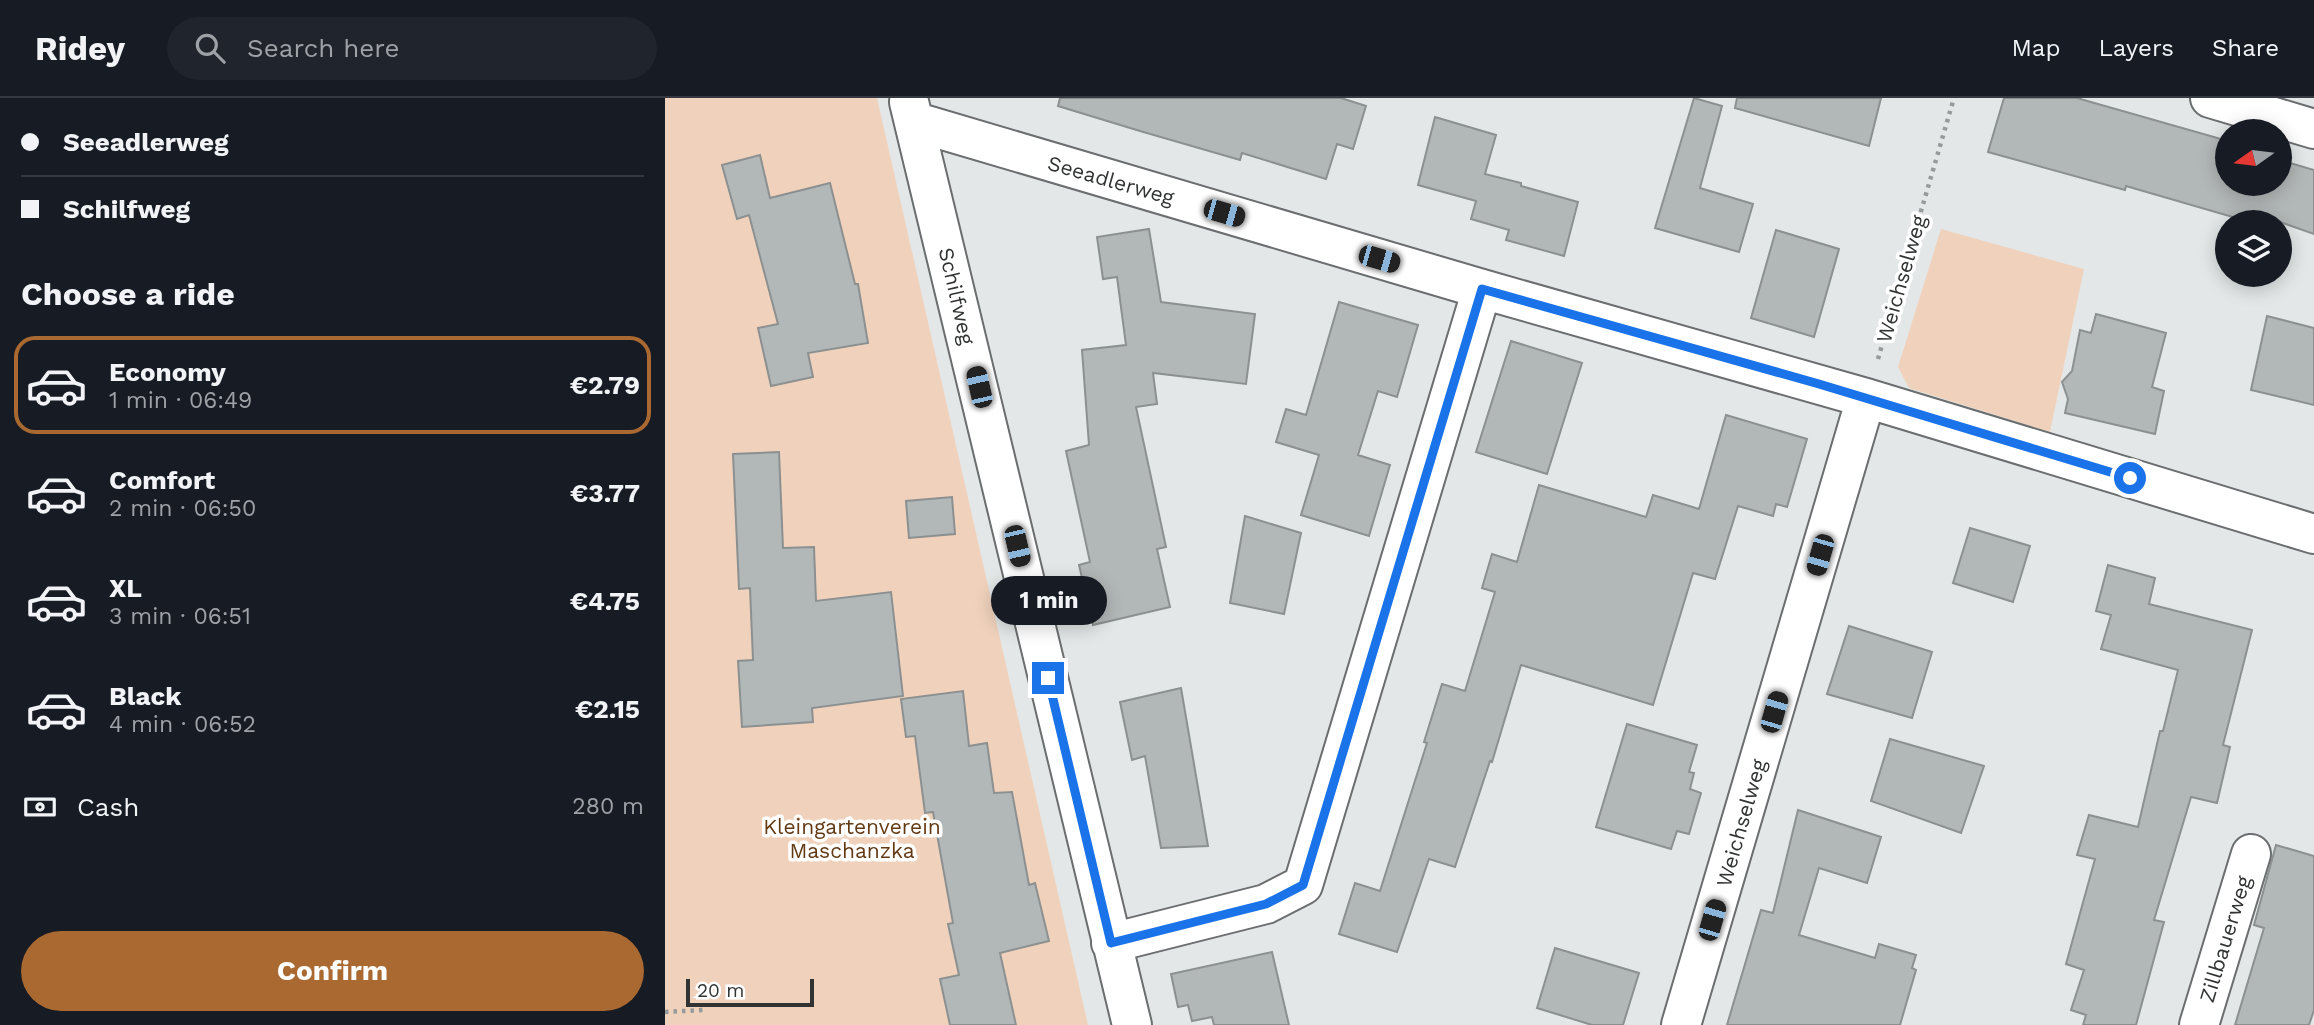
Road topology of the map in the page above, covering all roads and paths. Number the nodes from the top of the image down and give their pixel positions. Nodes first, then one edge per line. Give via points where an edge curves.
1 (1954, 98) edge
2 (2210, 98) edge
3 (912, 110) edge
4 (2314, 129) edge
5 (1482, 289) junction
6 (1866, 398) junction
7 (2314, 534) edge
8 (2251, 854) dead end
9 (1111, 943) junction
10 (703, 1010) dead end
11 (665, 1012) edge
12 (1132, 1025) edge
13 (1681, 1025) edge
14 (2199, 1025) edge

1 - 6 path, Weichselweg
2 - 4 street
3 - 5 street, Seeadlerweg
3 - 9 street, Schilfweg
5 - 6 street, Seeadlerweg
5 - 9 street via 1303,885 1266,904
6 - 7 street, Seeadlerweg
6 - 13 street, Weichselweg
8 - 14 street, Zillbauerweg
9 - 12 street, Schilfweg
10 - 11 path

